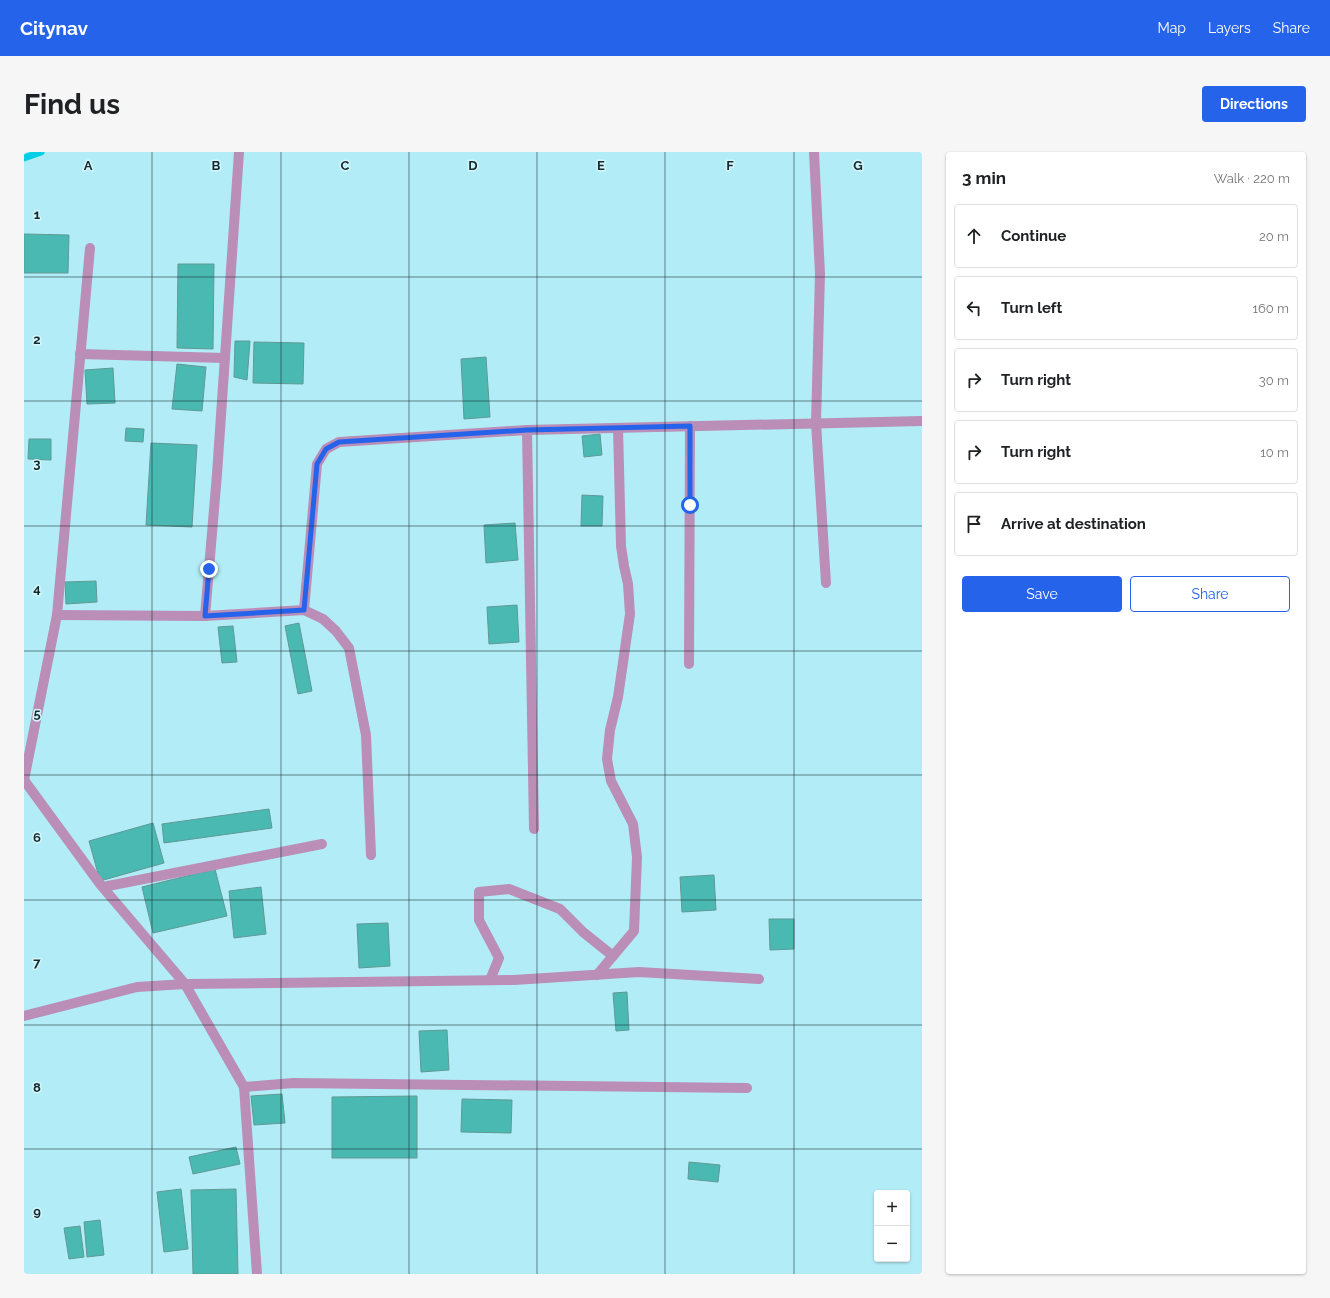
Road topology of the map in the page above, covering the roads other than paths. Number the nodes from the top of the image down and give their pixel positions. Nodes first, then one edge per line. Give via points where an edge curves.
1 (239, 152) edge
2 (814, 152) edge
3 (90, 248) dead end
4 (80, 354) junction
5 (225, 358) junction
6 (922, 421) edge
7 (816, 423) junction
8 (690, 426) junction
9 (618, 428) junction
10 (527, 430) junction
11 (826, 583) dead end
12 (304, 610) junction
13 (57, 615) junction
14 (205, 616) junction
15 (689, 664) dead end
16 (24, 780) edge
17 (534, 829) dead end
18 (322, 844) dead end
19 (372, 855) dead end
20 (103, 888) junction
21 (612, 956) junction
22 (597, 975) junction
23 (759, 979) dead end
24 (490, 980) junction
25 (185, 984) junction
26 (24, 1016) edge
27 (244, 1087) junction
28 (747, 1088) dead end
29 (257, 1274) edge

1 - 5 street
2 - 7 street via 820,274
3 - 4 street
4 - 5 street
4 - 13 street
5 - 14 street
6 - 7 street
7 - 8 street
7 - 11 street
8 - 9 street
8 - 15 street
9 - 10 street
9 - 21 street via 621,546 630,614 607,759 611,781 633,824 637,857 634,931
10 - 12 street via 339,442 326,449 317,464
10 - 17 street
12 - 14 street
12 - 19 street via 323,619 349,648 366,735
13 - 14 street
13 - 16 street
16 - 20 street
18 - 20 street
20 - 25 street
21 - 22 street
21 - 24 street via 560,909 509,889 479,892 479,920 499,958
22 - 23 street via 639,972
22 - 24 street
24 - 25 street
25 - 26 street via 137,987
25 - 27 street
27 - 28 street via 292,1083
27 - 29 street

